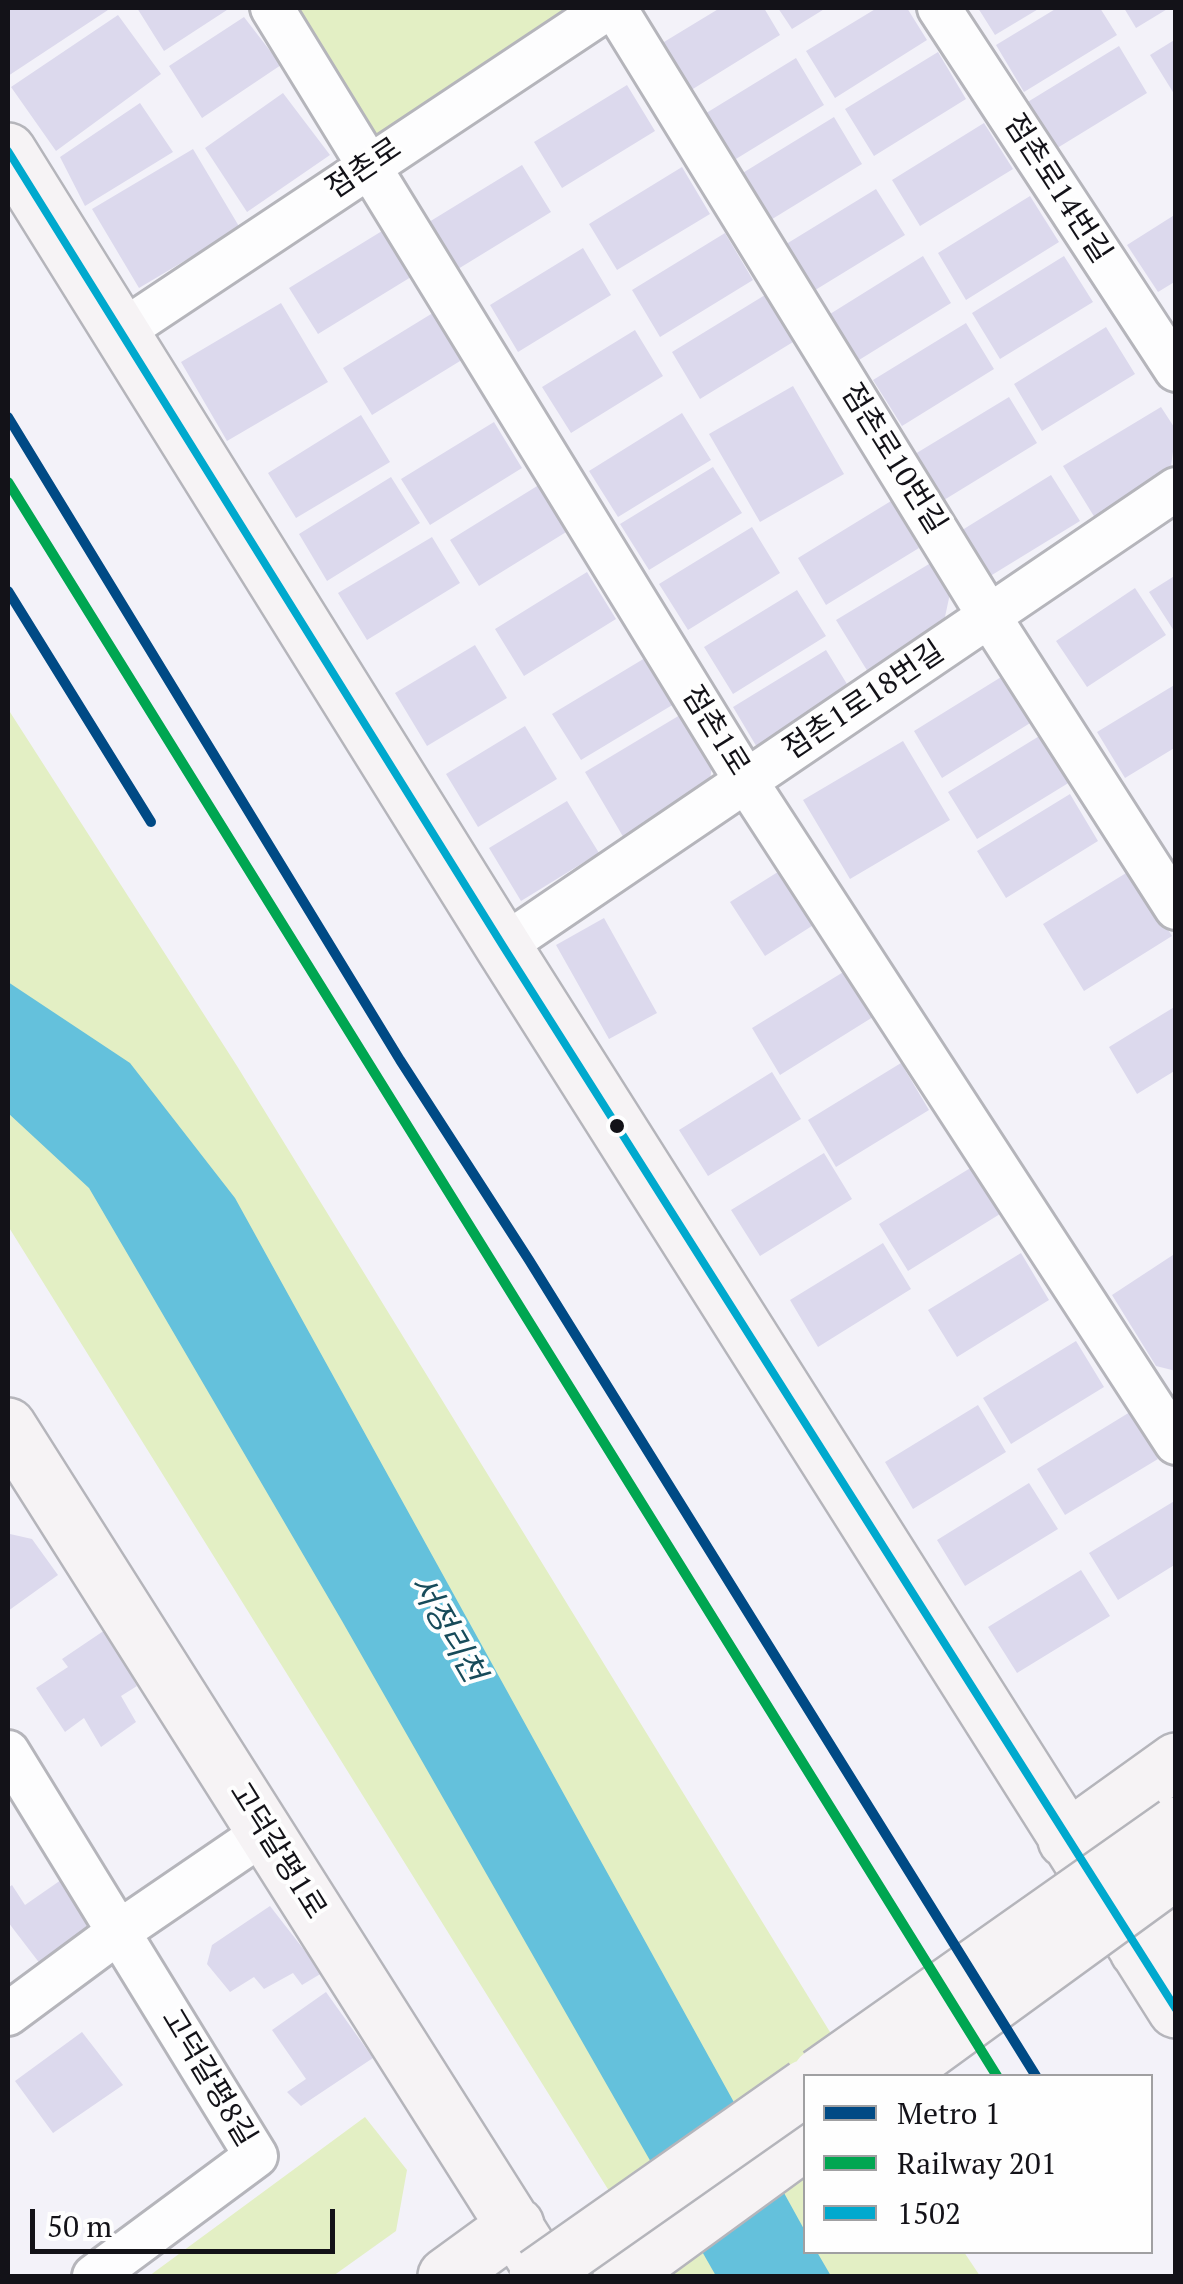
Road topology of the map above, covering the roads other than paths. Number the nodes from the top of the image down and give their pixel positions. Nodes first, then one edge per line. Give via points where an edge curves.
1 (272, 8) edge
2 (611, 8) edge
3 (938, 8) edge
4 (8, 152) edge
5 (369, 165) junction
6 (121, 332) junction
7 (1176, 370) edge
8 (1176, 490) edge
9 (989, 616) junction
10 (746, 781) junction
11 (1176, 908) edge
12 (503, 946) junction
13 (1162, 1390) edge
14 (1176, 1444) edge
15 (16, 1459) edge
16 (8, 1752) edge
17 (1176, 1761) edge
18 (1176, 1825) edge
19 (265, 1832) junction
20 (1066, 1840) junction
21 (1176, 1871) edge
22 (120, 1930) junction
23 (1157, 1938) edge
24 (1176, 2010) edge
25 (8, 2014) edge
26 (823, 2074) edge
27 (897, 2074) edge
28 (803, 2089) edge
29 (803, 2144) edge
30 (516, 2225) junction
31 (94, 2276) edge
32 (446, 2276) edge
33 (536, 2276) edge
34 (546, 2276) edge
35 (621, 2276) edge

1 - 5 street, 점촌1로
2 - 5 street, 점촌로
2 - 9 street, 점촌로10번길
3 - 7 street, 점촌로14번길
4 - 6 street
5 - 6 street, 점촌로
5 - 10 street, 점촌1로
6 - 12 street
8 - 9 street, 점촌1로18번길
9 - 10 street, 점촌1로18번길
9 - 11 street, 점촌로10번길
10 - 12 street, 점촌1로18번길
10 - 13 street, 점촌1로
12 - 20 street
13 - 14 street, 점촌1로
15 - 19 street, 고덕갈평1로
16 - 22 street, 고덕갈평8길
17 - 20 street
18 - 26 street, bridge
19 - 22 street
19 - 30 street, 고덕갈평1로
20 - 23 street
21 - 27 street, bridge
22 - 25 street
22 - 31 street, 고덕갈평8길 via 256,2156
23 - 24 street
28 - 33 street, bridge
29 - 35 street
30 - 32 street
30 - 34 street, 고덕갈평1로

